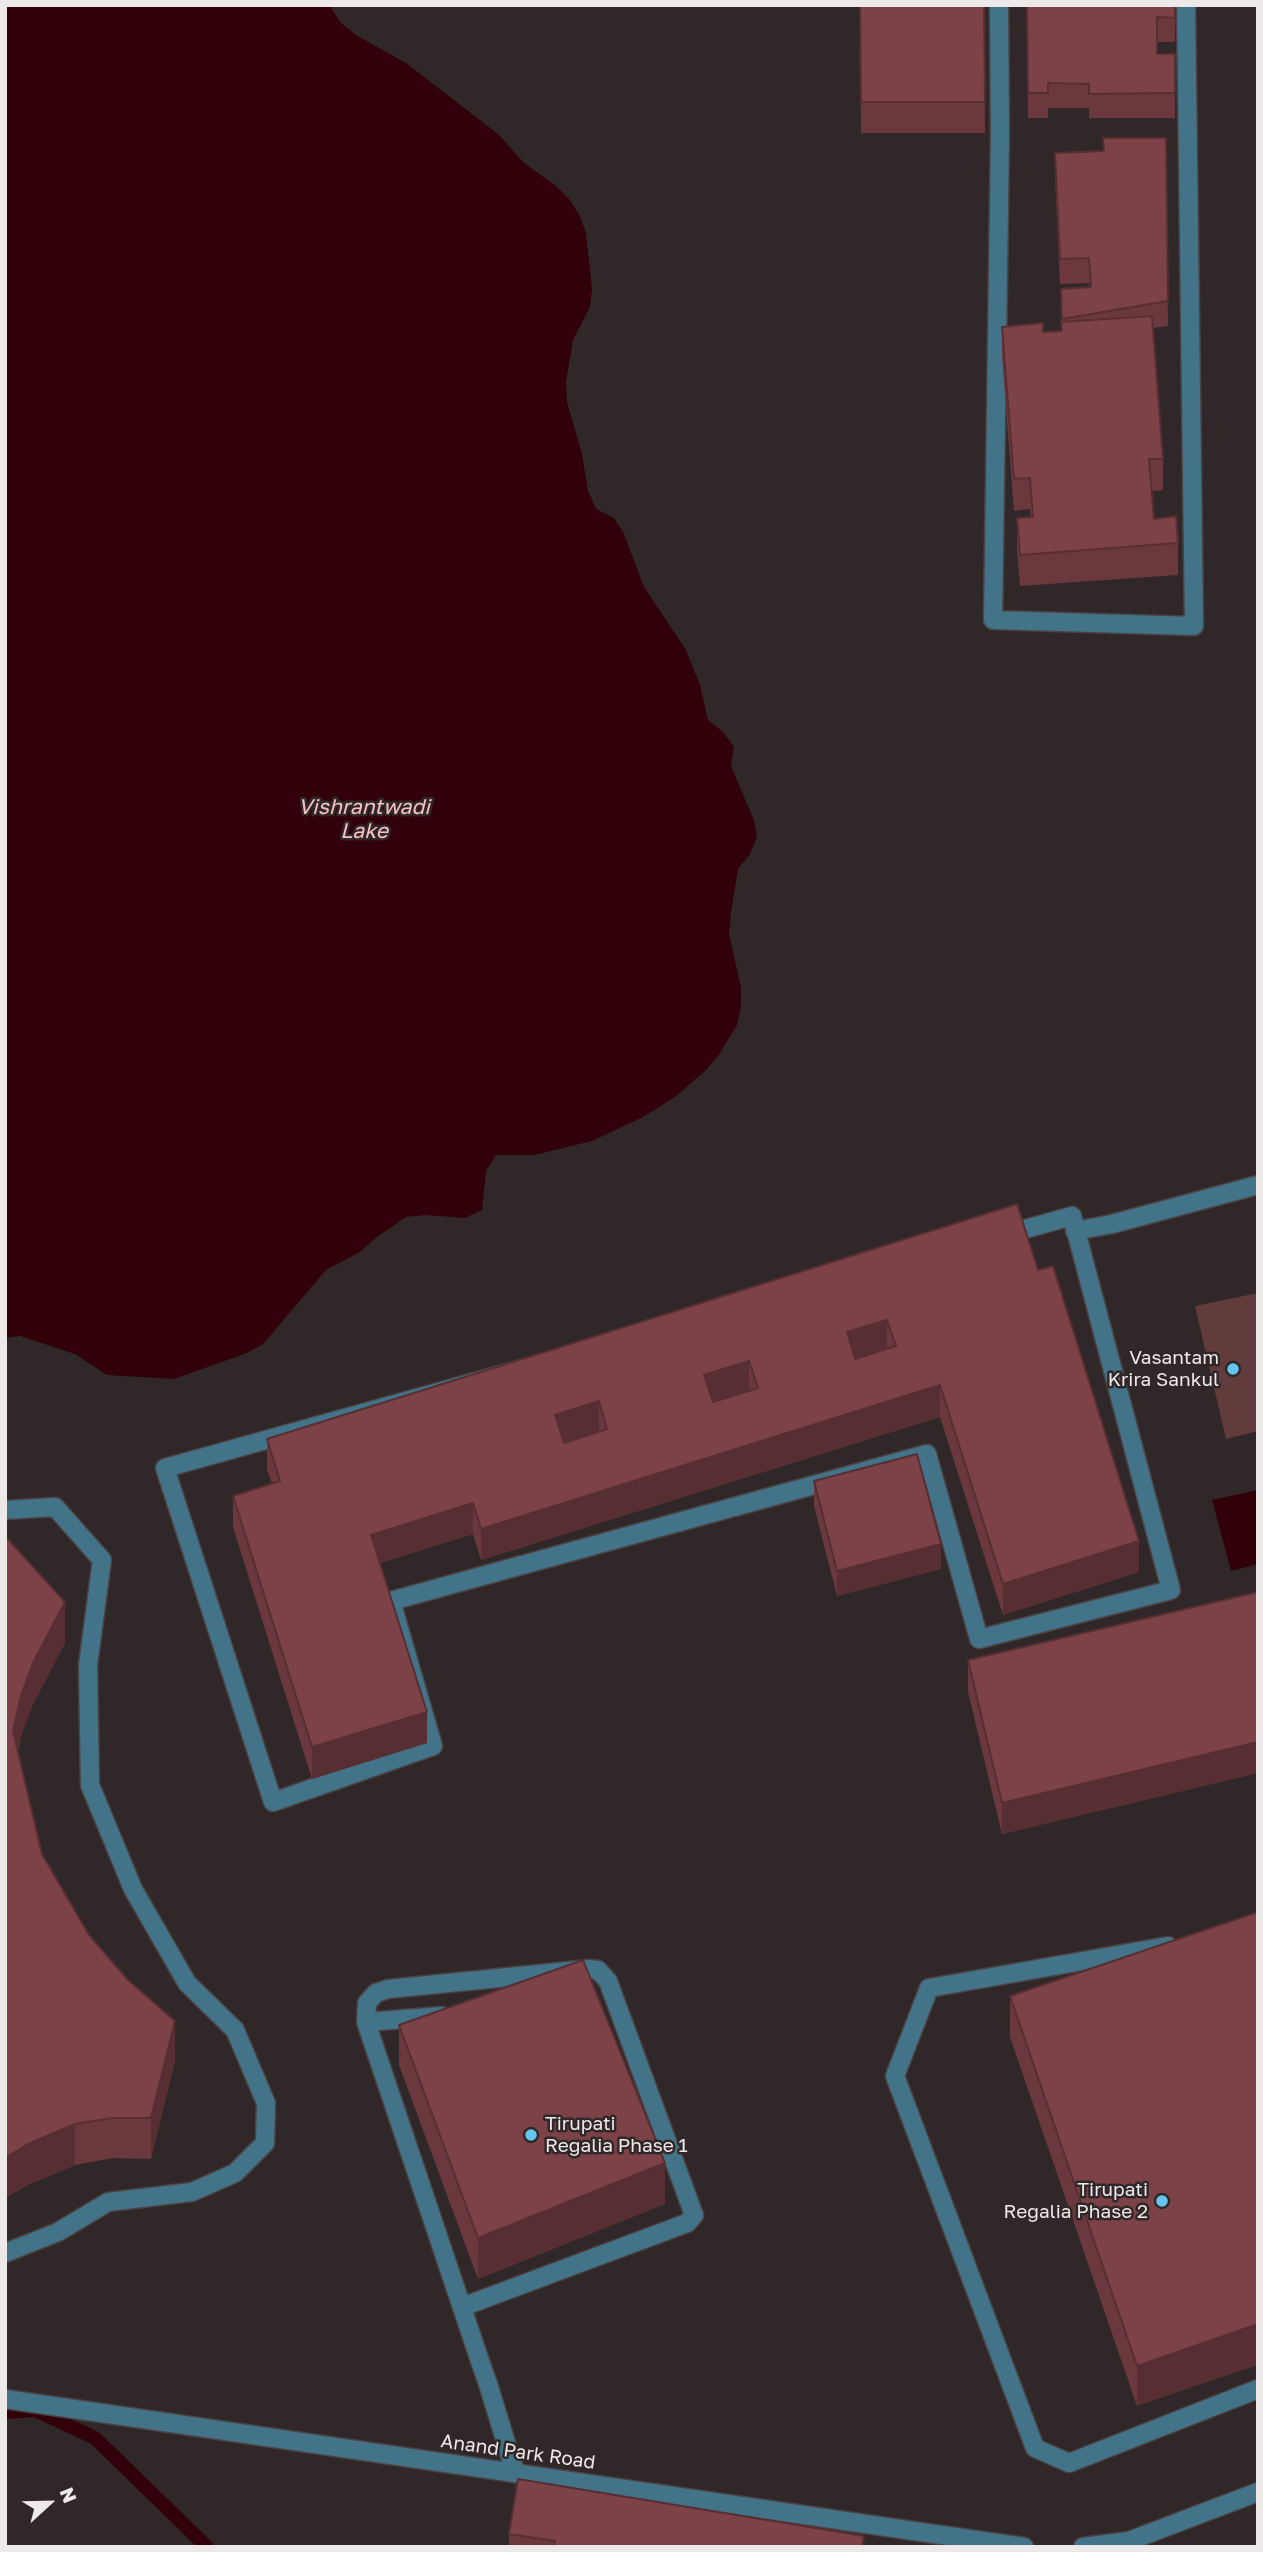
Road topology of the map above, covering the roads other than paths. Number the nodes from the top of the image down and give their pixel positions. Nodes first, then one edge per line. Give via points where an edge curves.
1 (999, 5) edge
2 (1186, 5) edge
3 (1258, 1185) edge
4 (1075, 1231) junction
5 (5, 1510) edge
6 (1189, 1942) edge
7 (457, 2015) edge
8 (366, 2022) junction
9 (5, 2253) edge
10 (462, 2307) junction
11 (1258, 2389) edge
12 (5, 2399) edge
13 (515, 2473) junction
14 (1258, 2492) edge
15 (1024, 2547) edge
16 (1083, 2547) edge

1 - 2 street via 993,620 1194,626
3 - 4 street
4 - 4 street via 1072,1216 165,1468 273,1802 433,1746 391,1601 927,1454 979,1639 1171,1590
5 - 9 street via 55,1507 102,1560 88,1665 90,1785 133,1889 187,1983 235,2029 267,2103 265,2143 235,2173 192,2192 108,2202 58,2232
6 - 11 street via 929,1988 895,2076 1035,2448 1069,2463
7 - 8 street
8 - 10 street
8 - 10 street via 367,2003 388,1989 598,1970 608,1981 693,2210 687,2223
10 - 13 street
12 - 13 street, Anand Park Road
13 - 15 street, Anand Park Road
14 - 16 street via 1129,2541

